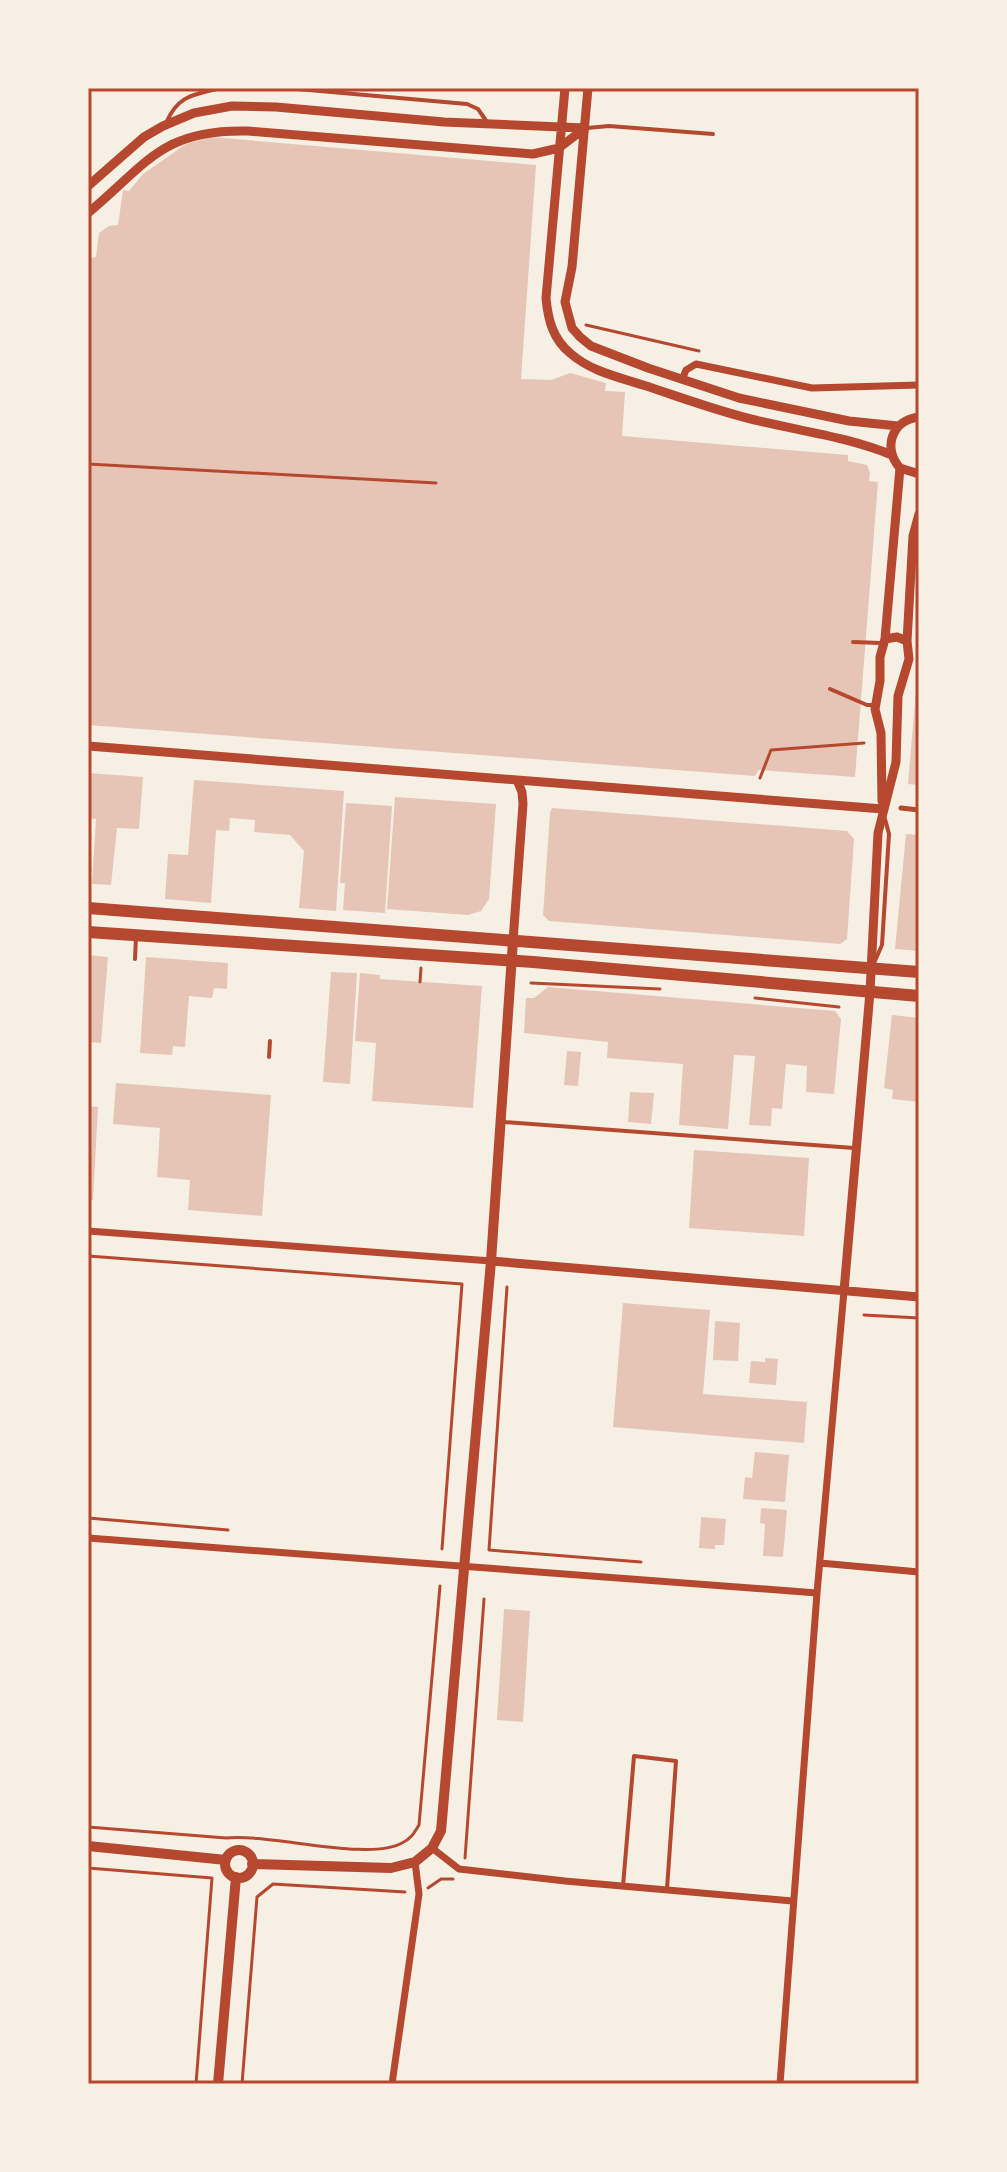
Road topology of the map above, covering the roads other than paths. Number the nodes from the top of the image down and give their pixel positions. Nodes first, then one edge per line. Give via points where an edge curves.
1 (221, 88) edge
2 (286, 88) edge
3 (565, 88) edge
4 (588, 88) edge
5 (165, 125) junction
6 (489, 125) junction
7 (560, 127) junction
8 (585, 128) junction
9 (713, 134) dead end
10 (559, 148) junction
11 (88, 186) edge
12 (88, 213) edge
13 (682, 380) junction
14 (919, 385) edge
15 (919, 417) edge
16 (898, 426) junction
17 (892, 455) junction
18 (900, 468) junction
19 (919, 474) edge
20 (919, 514) edge
21 (884, 641) junction
22 (907, 641) junction
23 (853, 642) dead end
24 (914, 659) edge
25 (830, 689) dead end
26 (876, 707) junction
27 (898, 711) junction
28 (88, 746) edge
29 (517, 780) junction
30 (901, 808) dead end
31 (883, 809) junction
32 (919, 810) edge
33 (88, 908) edge
34 (88, 932) edge
35 (137, 934) junction
36 (513, 941) junction
37 (135, 959) dead end
38 (512, 960) junction
39 (872, 968) junction
40 (919, 972) edge
41 (870, 992) junction
42 (919, 996) edge
43 (270, 1041) dead end
44 (269, 1057) dead end
45 (502, 1121) junction
46 (856, 1148) junction
47 (88, 1231) edge
48 (491, 1261) junction
49 (844, 1291) junction
50 (919, 1297) edge
51 (88, 1538) edge
52 (820, 1563) junction
53 (466, 1568) junction
54 (919, 1572) edge
55 (817, 1593) junction
56 (88, 1846) edge
57 (432, 1848) junction
58 (226, 1860) junction
59 (415, 1862) junction
60 (252, 1864) junction
61 (236, 1877) junction
62 (623, 1886) junction
63 (667, 1890) junction
64 (792, 1901) junction
65 (218, 2084) edge
66 (392, 2084) edge
67 (780, 2084) edge

1 - 5 lane via 185,98 173,107
2 - 6 lane via 467,104
3 - 7 street
4 - 8 street
5 - 6 street via 194,113 252,105
5 - 11 street
6 - 7 street
7 - 8 street
7 - 10 street
8 - 9 lane
8 - 10 street
8 - 13 street via 566,314 591,346
10 - 12 street via 533,154 211,131 161,150
10 - 17 street via 546,298 554,333 569,353 588,366 727,413 846,439
13 - 14 street via 696,364 812,388
13 - 16 street via 772,406
15 - 16 street
16 - 17 street via 890,441
17 - 18 street
18 - 19 street
18 - 21 street
20 - 22 street
21 - 22 street
21 - 23 lane
21 - 26 street
22 - 24 street
24 - 27 street via 898,696
25 - 26 lane
26 - 27 street via 888,715
26 - 31 street
27 - 31 street via 896,762
28 - 29 street
29 - 31 street
29 - 36 street via 523,804
30 - 32 street
31 - 39 street
33 - 36 highway
34 - 35 highway
35 - 37 lane
35 - 38 highway
36 - 38 main road
36 - 39 highway
38 - 41 highway
38 - 45 main road
39 - 40 highway
39 - 41 street
41 - 42 highway
41 - 46 street
43 - 44 lane
45 - 46 lane
45 - 48 main road
46 - 49 street
47 - 48 street
48 - 49 street
48 - 53 main road
49 - 50 street
49 - 52 street
51 - 53 street
52 - 54 street
52 - 55 street
53 - 55 street
53 - 57 main road via 445,1808
55 - 64 street
56 - 58 main road
57 - 59 main road
57 - 62 street via 459,1869
58 - 60 main road via 239,1850 247,1852
58 - 61 main road via 228,1873
59 - 60 main road via 362,1869
59 - 66 street via 419,1894
60 - 61 main road via 247,1875
61 - 65 main road
62 - 63 street
62 - 63 lane via 634,1756 676,1761
63 - 64 street
64 - 67 street

